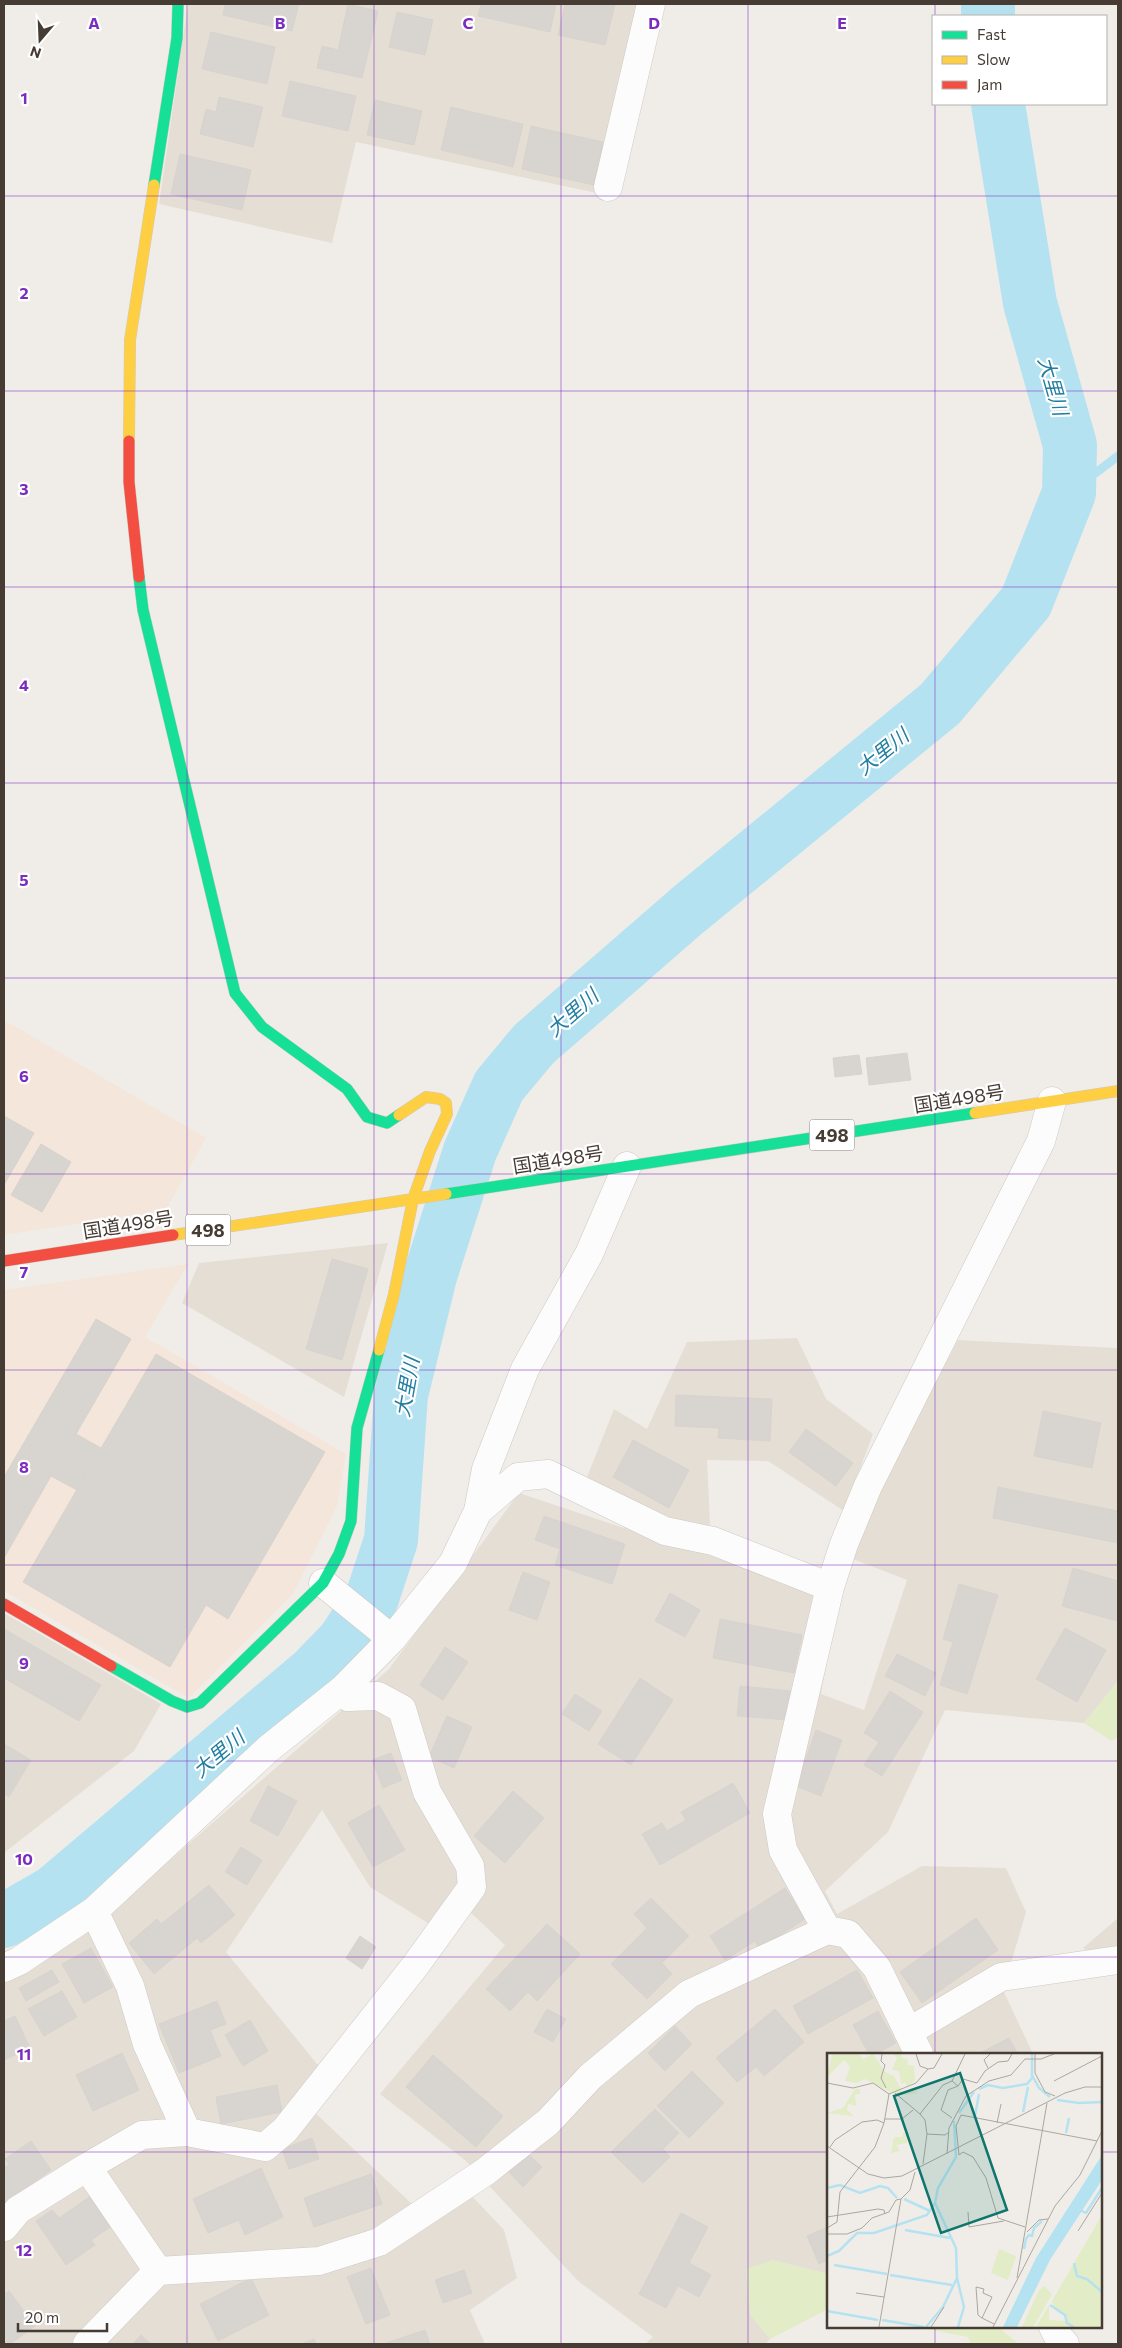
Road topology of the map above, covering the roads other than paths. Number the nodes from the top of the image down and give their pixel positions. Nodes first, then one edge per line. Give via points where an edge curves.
1 (178, 4) edge
2 (652, 4) edge
3 (608, 187) dead end
4 (1118, 1091) edge
5 (1052, 1101) junction
6 (627, 1166) junction
7 (413, 1199) junction
8 (4, 1261) edge
9 (478, 1511) junction
10 (323, 1583) junction
11 (830, 1587) junction
12 (4, 1604) edge
13 (392, 1639) junction
14 (343, 1689) junction
15 (94, 1911) junction
16 (826, 1930) junction
17 (1118, 1960) edge
18 (4, 1968) edge
19 (913, 2043) edge
20 (187, 2132) junction
21 (87, 2167) junction
22 (4, 2227) edge
23 (158, 2271) junction
24 (1054, 2328) edge
25 (87, 2344) edge
26 (1065, 2344) edge

1 - 7 main road via 177,38 130,340 129,482 143,610 235,992 262,1028 348,1089 367,1118 388,1123 426,1097 446,1103 447,1114
2 - 3 street
4 - 5 main road, 国道498号 / 498
5 - 6 main road, 国道498号 / 498
5 - 11 street via 1040,1141 868,1486
6 - 7 main road, 国道498号 / 498
6 - 9 street via 590,1254 525,1369 486,1469
7 - 8 main road, 国道498号 / 498
7 - 10 main road via 394,1294 357,1428 351,1520 339,1554
9 - 11 street via 518,1477 548,1474 665,1532 713,1541
9 - 13 street via 453,1564
10 - 12 main road via 200,1703 187,1707
10 - 13 street
11 - 16 street via 777,1814 784,1850
13 - 14 street
14 - 15 street via 268,1749
14 - 20 street via 348,1697 378,1696 402,1709 427,1792 470,1866 472,1887 415,1966 322,2083 284,2130 265,2147
15 - 18 street
15 - 20 street via 130,1986 147,2044
16 - 19 street via 848,1934 877,1968
16 - 23 street via 689,1994 590,2078 548,2122 492,2167 379,2242 319,2261
17 - 19 street via 1001,1977
20 - 21 street via 142,2136
21 - 22 street via 18,2210
21 - 23 street
23 - 25 street
24 - 26 street

